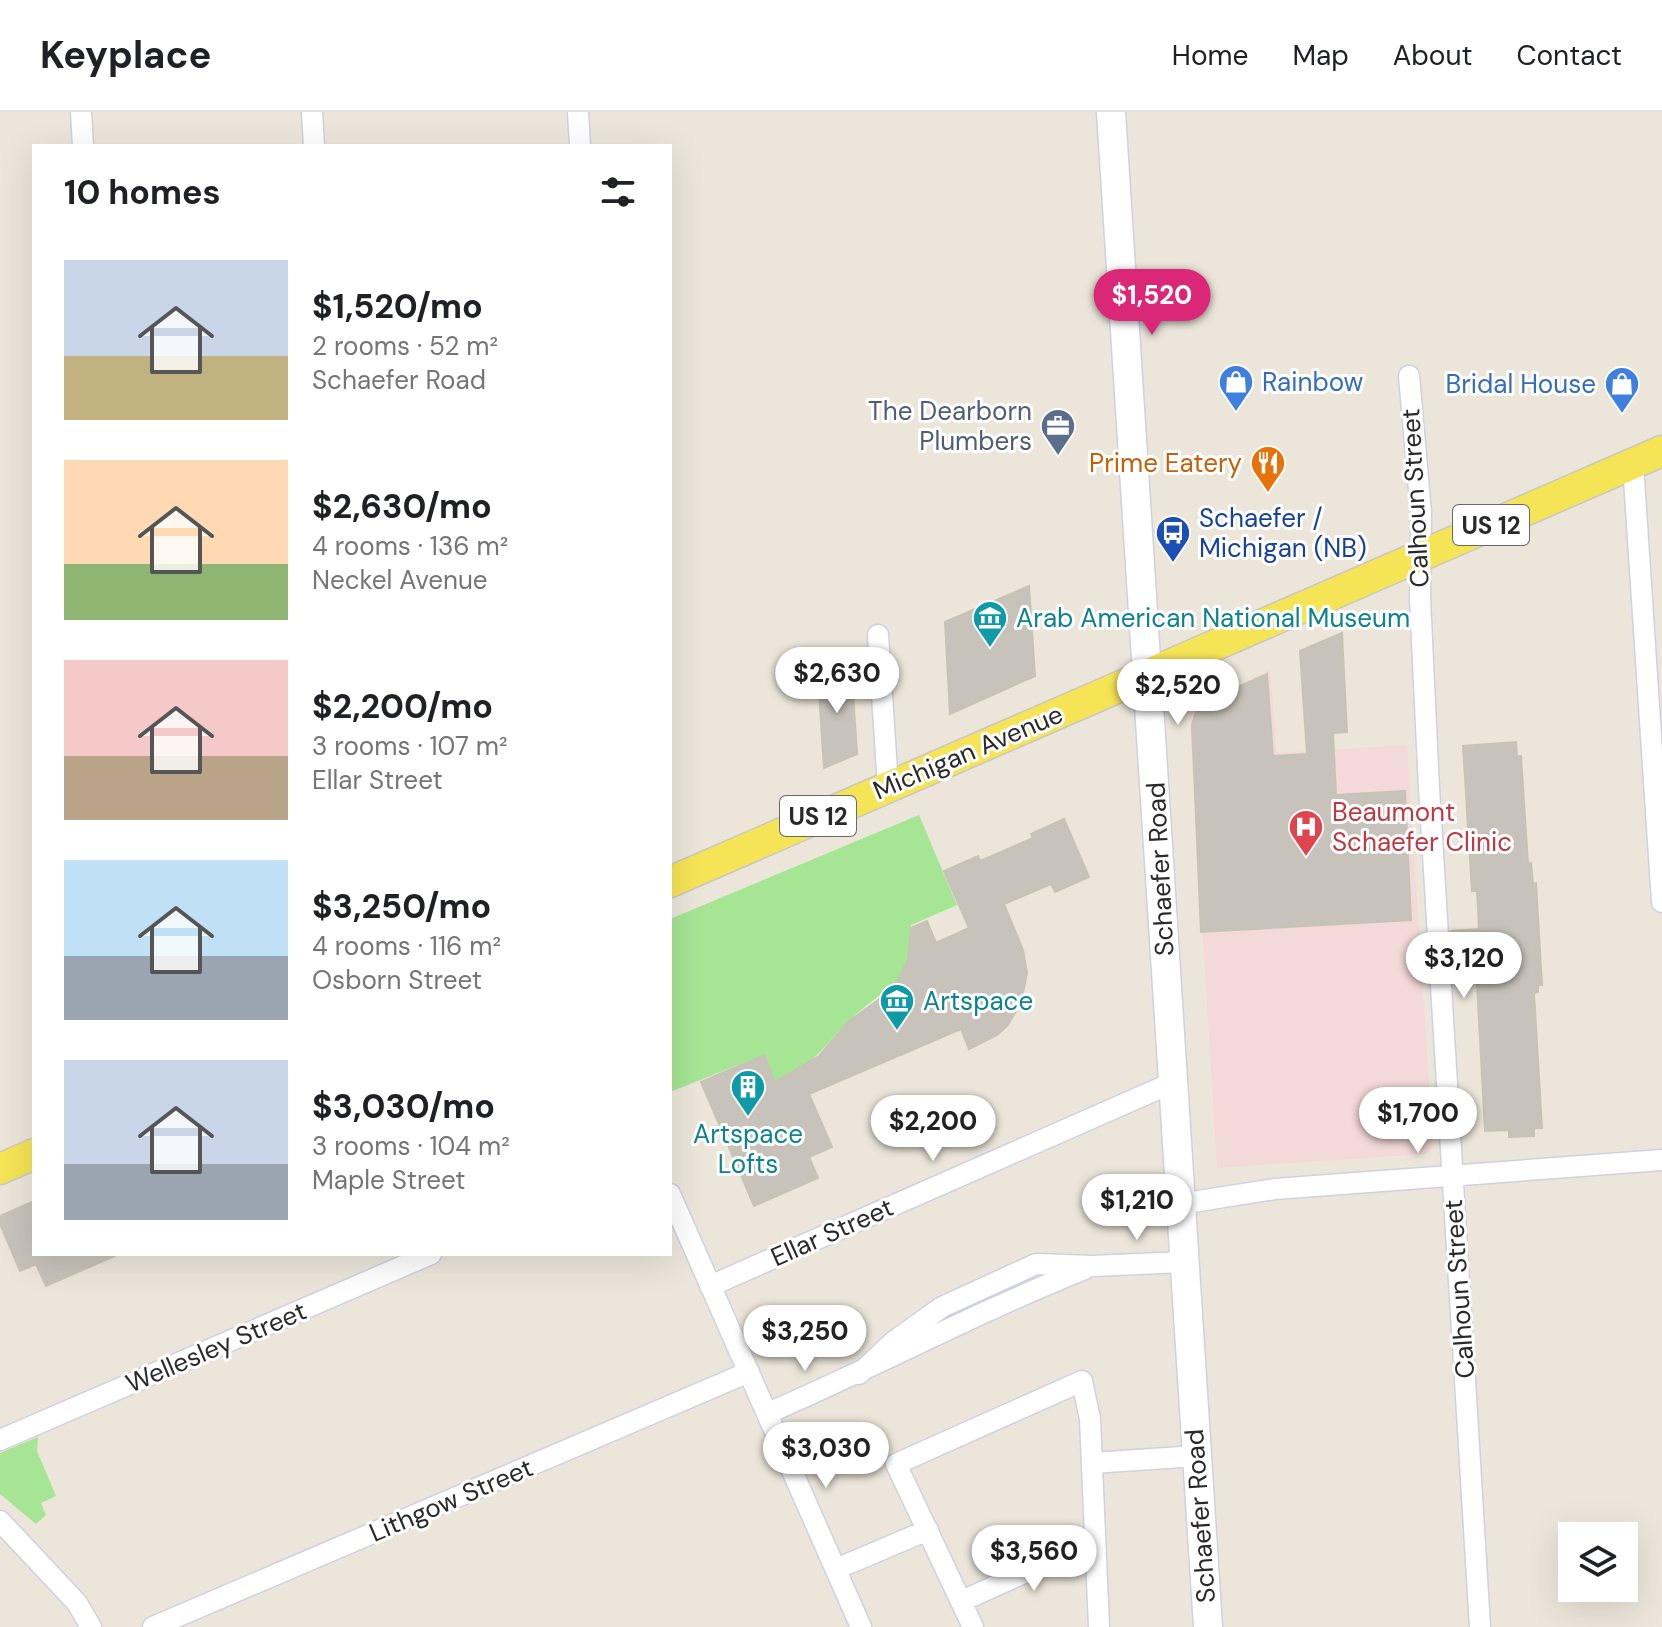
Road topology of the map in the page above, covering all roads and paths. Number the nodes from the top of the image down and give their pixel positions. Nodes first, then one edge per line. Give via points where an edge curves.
1 (81, 112) edge
2 (312, 112) edge
3 (578, 112) edge
4 (1111, 112) edge
5 (83, 144) edge
6 (314, 144) edge
7 (580, 144) edge
8 (1409, 376) dead end
9 (1662, 451) edge
10 (1633, 464) junction
11 (1421, 556) junction
12 (878, 635) dead end
13 (1149, 674) junction
14 (888, 786) junction
15 (672, 881) edge
16 (1662, 902) edge
17 (1174, 1082) junction
18 (32, 1155) edge
19 (1662, 1160) edge
20 (0, 1169) edge
21 (1452, 1175) junction
22 (672, 1199) edge
23 (1180, 1204) junction
24 (426, 1256) edge
25 (1183, 1262) junction
26 (710, 1286) junction
27 (749, 1372) junction
28 (768, 1413) junction
29 (0, 1440) edge
30 (1197, 1456) junction
31 (1092, 1463) junction
32 (0, 1521) edge
33 (928, 1530) junction
34 (1096, 1552) junction
35 (836, 1569) junction
36 (962, 1601) junction
37 (91, 1627) edge
38 (153, 1627) edge
39 (861, 1627) edge
40 (973, 1627) edge
41 (1099, 1627) edge
42 (1208, 1627) edge
43 (1480, 1627) edge

1 - 5 street
2 - 6 street
3 - 7 street
4 - 13 main road, Schaefer Road
8 - 11 street, Calhoun Street
9 - 10 main road, Michigan Avenue / US 12
10 - 11 main road, Michigan Avenue / US 12
10 - 16 street
11 - 13 main road, Michigan Avenue / US 12
11 - 21 street, Calhoun Street
12 - 14 street
13 - 14 main road, Michigan Avenue / US 12
13 - 17 main road, Schaefer Road
14 - 15 main road, Michigan Avenue / US 12
17 - 23 main road, Schaefer Road
17 - 26 street, Ellar Street
18 - 20 main road
19 - 21 street
21 - 23 street via 1275,1189
21 - 43 street, Calhoun Street
22 - 26 street
23 - 25 main road, Schaefer Road
24 - 29 street, Wellesley Street
25 - 28 street via 1093,1266
25 - 30 main road, Schaefer Road
26 - 27 street
27 - 28 street
27 - 38 street, Lithgow Street
28 - 35 street
30 - 31 street
30 - 42 main road, Schaefer Road
31 - 33 street via 1082,1381 896,1464
31 - 34 street
32 - 37 street via 77,1603
33 - 35 street
33 - 36 street
34 - 36 street via 1059,1557
34 - 41 street
35 - 39 street
36 - 40 street

